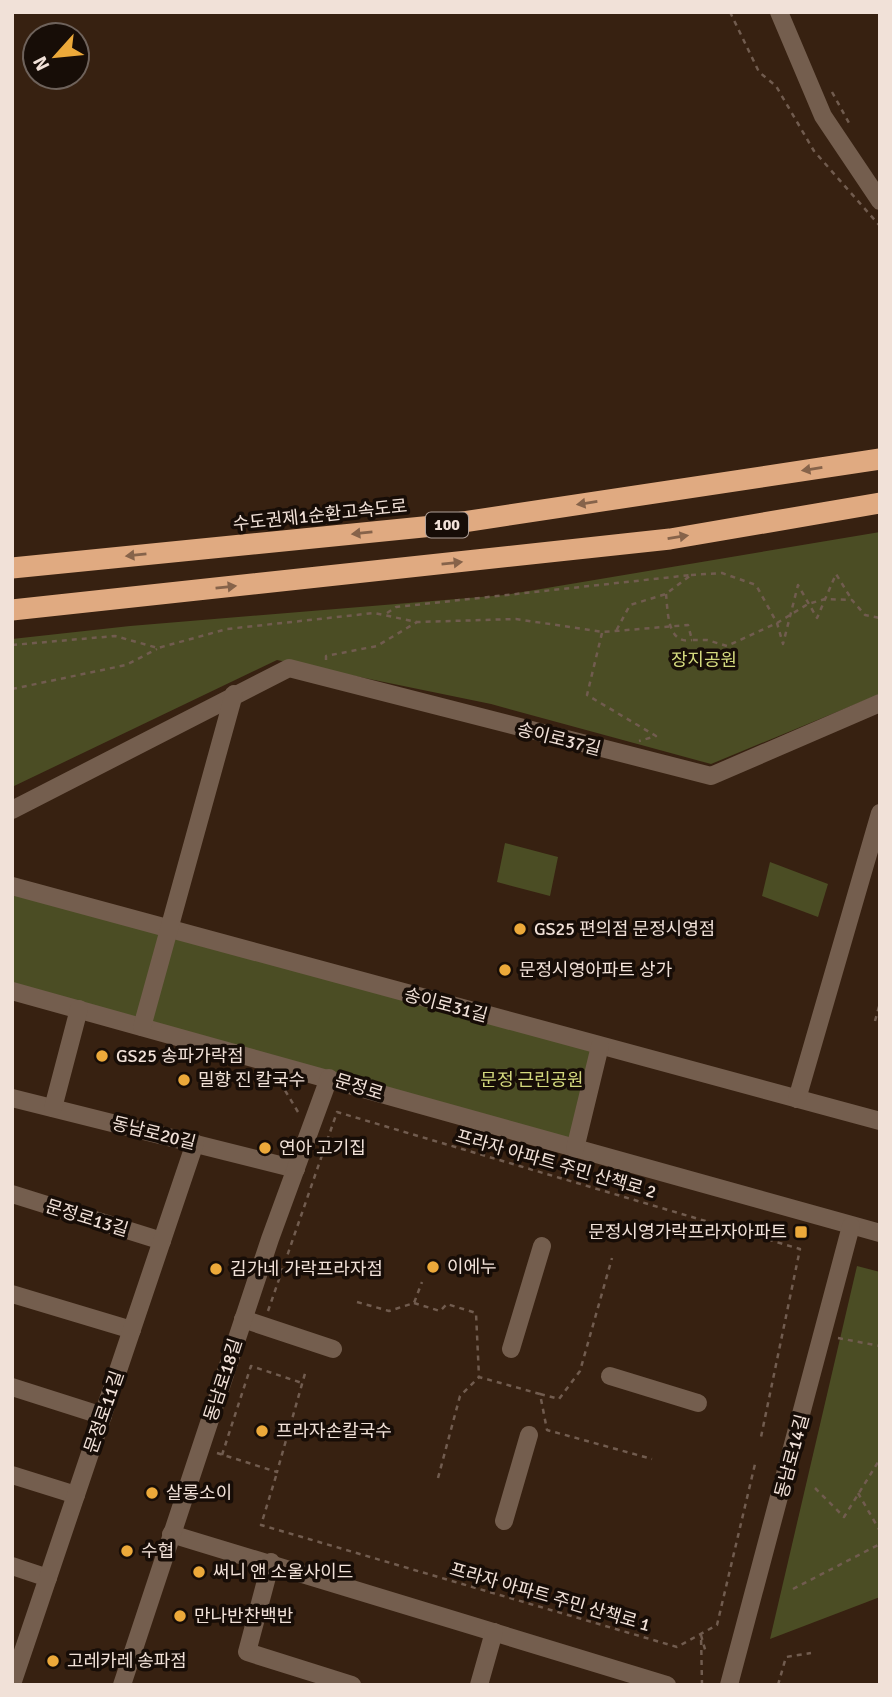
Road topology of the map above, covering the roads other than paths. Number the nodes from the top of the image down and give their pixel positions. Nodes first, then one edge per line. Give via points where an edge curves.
1 (779, 12) edge
2 (880, 201) edge
3 (880, 459) edge
4 (880, 503) edge
5 (12, 568) edge
6 (12, 610) edge
7 (234, 694) junction
8 (880, 703) edge
9 (12, 810) edge
10 (880, 813) edge
11 (12, 886) edge
12 (170, 929) junction
13 (12, 991) edge
14 (79, 1009) junction
15 (142, 1027) junction
16 (600, 1046) junction
17 (329, 1078) junction
18 (12, 1098) edge
19 (797, 1099) junction
20 (53, 1108) junction
21 (880, 1121) edge
22 (195, 1143) junction
23 (575, 1149) junction
24 (296, 1169) junction
25 (12, 1194) edge
26 (851, 1226) junction
27 (880, 1233) edge
28 (162, 1241) junction
29 (542, 1246) dead end
30 (12, 1294) edge
31 (243, 1319) junction
32 (132, 1330) junction
33 (333, 1349) dead end
34 (511, 1349) dead end
35 (610, 1376) dead end
36 (12, 1387) edge
37 (698, 1403) dead end
38 (103, 1416) junction
39 (529, 1435) dead end
40 (12, 1475) edge
41 (76, 1495) junction
42 (505, 1521) dead end
43 (171, 1534) junction
44 (271, 1562) junction
45 (12, 1566) edge
46 (48, 1578) junction
47 (495, 1632) junction
48 (13, 1681) edge
49 (24, 1685) edge
50 (122, 1685) edge
51 (352, 1685) edge
52 (479, 1685) edge
53 (667, 1685) edge
54 (729, 1685) edge

1 - 2 street via 823,116
3 -> 5 highway, 수도권제1순환고속도로 / 100 via 443,525
6 -> 4 highway, 100 via 670,539
7 - 8 street, 송이로37길 via 289,668 711,776
7 - 9 street, 송이로37길
7 - 12 street
10 - 19 street
11 - 12 street, 송이로31길
12 - 15 street
12 - 16 street, 송이로31길
13 - 14 street, 문정로
14 - 15 street, 문정로
14 - 20 street
15 - 17 street, 문정로
16 - 19 street, 송이로31길
16 - 23 street
17 - 23 street, 문정로
17 - 24 street, 동남로18길
18 - 20 street, 동남로20길
19 - 21 street, 송이로31길
20 - 22 street, 동남로20길
22 - 24 street, 동남로20길
22 - 28 street, 문정로11길
23 - 26 street, 문정로
24 - 31 street, 동남로18길
25 - 28 street, 문정로13길
26 - 27 street, 문정로
26 - 54 street, 동남로14길
28 - 32 street, 문정로11길
29 - 34 street
30 - 32 street
31 - 33 street
31 - 43 street, 동남로18길
32 - 38 street, 문정로11길
35 - 37 street
36 - 38 street
38 - 41 street, 문정로11길
39 - 42 street
40 - 41 street
41 - 46 street, 문정로11길
43 - 44 street
43 - 50 street, 동남로18길
44 - 47 street
44 - 51 street via 247,1652
45 - 46 street
46 - 48 street, 문정로11길
47 - 52 street
47 - 53 street
48 - 49 street

